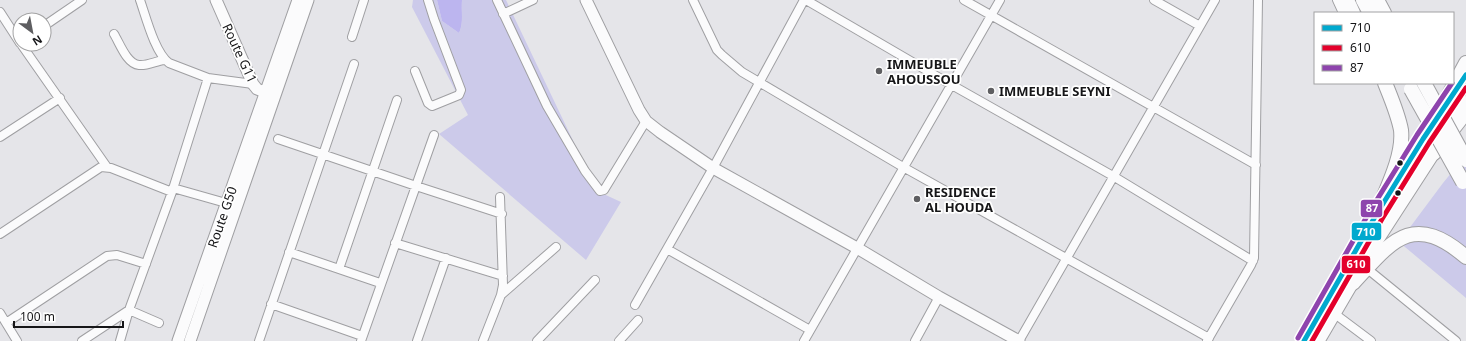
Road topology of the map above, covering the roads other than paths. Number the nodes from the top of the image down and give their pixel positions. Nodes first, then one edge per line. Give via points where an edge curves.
1 (82, 0) edge
2 (140, 0) edge
3 (216, 0) edge
4 (298, 0) edge
5 (308, 0) edge
6 (364, 0) edge
7 (428, 0) edge
8 (497, 0) edge
9 (533, 0) edge
10 (586, 0) edge
11 (692, 0) edge
12 (805, 0) edge
13 (964, 0) edge
14 (1000, 0) edge
15 (1154, 0) edge
16 (1215, 0) edge
17 (1258, 0) edge
18 (1337, 0) edge
19 (1347, 0) edge
20 (1363, 0) edge
21 (1377, 0) edge
22 (0, 12) edge
23 (1342, 12) edge
24 (1353, 12) edge
25 (1369, 12) edge
26 (1383, 12) edge
27 (503, 14) junction
28 (991, 16) junction
29 (52, 21) edge
30 (1200, 26) junction
31 (12, 31) edge
32 (114, 34) dead end
33 (352, 37) dead end
34 (27, 52) edge
35 (164, 60) junction
36 (1466, 63) edge
37 (354, 64) dead end
38 (415, 72) dead end
39 (1466, 75) edge
40 (208, 78) junction
41 (760, 82) junction
42 (252, 84) junction
43 (950, 84) junction
44 (1382, 84) edge
45 (1385, 84) edge
46 (1414, 85) edge
47 (271, 94) junction
48 (60, 98) junction
49 (397, 100) dead end
50 (1391, 100) junction
51 (1466, 102) edge
52 (1152, 107) junction
53 (1466, 112) edge
54 (1436, 119) junction
55 (646, 121) junction
56 (434, 135) dead end
57 (0, 137) edge
58 (278, 139) dead end
59 (1434, 153) junction
60 (323, 154) junction
61 (1466, 160) edge
62 (1256, 165) junction
63 (108, 167) junction
64 (903, 167) junction
65 (713, 168) junction
66 (373, 170) junction
67 (1113, 176) junction
68 (1465, 184) edge
69 (416, 186) junction
70 (172, 190) junction
71 (500, 197) dead end
72 (226, 204) junction
73 (502, 214) junction
74 (1376, 215) junction
75 (0, 234) edge
76 (395, 243) junction
77 (556, 247) dead end
78 (857, 248) junction
79 (667, 249) junction
80 (289, 252) junction
81 (1466, 257) edge
82 (446, 258) junction
83 (1066, 258) junction
84 (1253, 260) junction
85 (146, 264) junction
86 (1365, 267) junction
87 (339, 269) junction
88 (503, 276) junction
89 (595, 280) dead end
90 (380, 283) junction
91 (1353, 283) joint
92 (501, 295) junction
93 (939, 297) junction
94 (271, 304) junction
95 (634, 305) dead end
96 (129, 310) junction
97 (0, 313) edge
98 (1335, 314) junction
99 (638, 320) dead end
100 (6, 323) junction
101 (159, 323) dead end
102 (810, 330) junction
103 (362, 338) edge
104 (1208, 339) edge
105 (17, 341) edge
106 (82, 341) edge
107 (120, 341) edge
108 (178, 341) edge
109 (190, 341) edge
110 (259, 341) edge
111 (418, 341) edge
112 (483, 341) edge
113 (537, 341) edge
114 (618, 341) edge
115 (804, 341) edge
116 (915, 341) edge
117 (1019, 341) edge
118 (1304, 341) edge
119 (1319, 341) edge
120 (1371, 341) edge
121 (1456, 341) edge

1 - 29 street
2 - 35 street
3 - 42 street, Route G11
4 - 47 street
5 - 47 street
6 - 33 street
7 - 38 street via 461,93 432,106 428,103
8 - 27 street
9 - 27 street
10 - 55 street
11 - 41 street via 712,42 722,55 742,72
12 - 41 street
12 - 43 street
13 - 28 street
14 - 28 street
15 - 30 street
16 - 30 street
17 - 62 street
18 - 23 street
19 - 24 highway
20 - 25 highway
21 - 26 highway
22 - 31 street
27 - 55 street via 547,106 584,171 600,191 604,190
28 - 43 street
28 - 52 street
30 - 52 street
32 - 35 street via 134,64
34 - 48 street
35 - 40 street
36 - 54 highway
37 - 60 street
39 - 54 main road
40 - 42 street
40 - 70 street
41 - 64 street
41 - 65 street
42 - 47 street, Route G11
43 - 64 street
43 - 67 street
44 - 50 street
45 - 50 highway
46 - 61 highway, bridge
46 - 68 highway, bridge
47 - 72 street, Route G50
47 - 109 street, Route G50
48 - 57 street
48 - 63 street
49 - 66 street
50 - 74 highway via 1398,116 1401,143 1398,159
51 - 59 main road
52 - 62 street
52 - 67 street
53 - 59 highway
54 - 74 main road
55 - 65 street
56 - 69 street
58 - 60 street
59 - 86 main road
60 - 66 street
60 - 80 street
62 - 84 street
63 - 70 street
63 - 75 street via 97,169
64 - 78 street
64 - 83 street
65 - 78 street
65 - 79 street
66 - 69 street
66 - 87 street
67 - 83 street
67 - 84 street
69 - 73 street
69 - 76 street
70 - 72 street
70 - 85 street
71 - 73 street
72 - 108 street, Route G50
73 - 88 street
74 - 118 street
76 - 82 street
76 - 90 street
77 - 92 street
78 - 93 street
78 - 102 street
79 - 95 street
79 - 102 street
80 - 87 street
80 - 94 street
81 - 86 highway via 1440,238 1424,234 1411,235 1387,247
82 - 88 street
82 - 111 street
83 - 104 street
83 - 117 street
84 - 104 street
85 - 96 street
85 - 100 street via 118,255 107,256
86 - 91 highway
86 - 121 street
87 - 90 street
88 - 92 street
89 - 113 street
90 - 103 street
91 - 98 street
92 - 112 street
93 - 116 street
93 - 117 street
94 - 103 street
94 - 110 street
96 - 101 street
96 - 106 street
96 - 107 street
97 - 100 street
98 - 119 street
98 - 120 street
99 - 114 street
100 - 105 street
102 - 115 street

